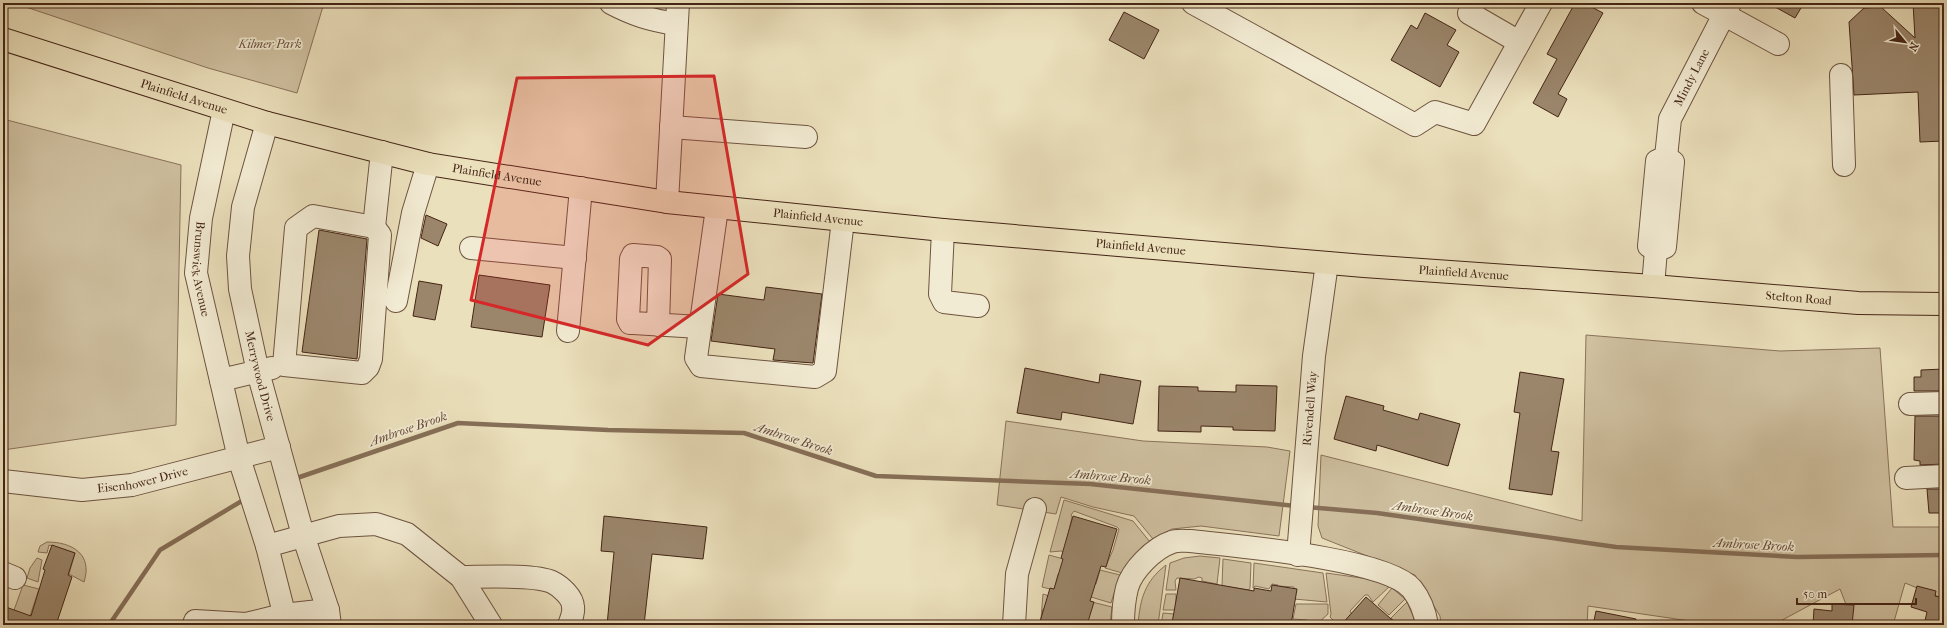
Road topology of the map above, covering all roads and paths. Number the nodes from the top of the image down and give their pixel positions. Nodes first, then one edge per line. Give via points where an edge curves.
1 (611, 3) edge
2 (1193, 3) edge
3 (1474, 3) edge
4 (1541, 3) edge
5 (1703, 3) edge
6 (1727, 9) edge
7 (677, 13) edge
8 (3, 39) edge
9 (1519, 42) junction
10 (1778, 44) dead end
11 (1841, 75) dead end
12 (224, 110) junction
13 (267, 123) junction
14 (671, 127) junction
15 (806, 136) dead end
16 (382, 152) junction
17 (428, 164) junction
18 (1844, 165) dead end
19 (581, 188) junction
20 (667, 202) junction
21 (717, 208) junction
22 (843, 220) junction
23 (374, 227) junction
24 (943, 230) junction
25 (470, 248) dead end
26 (575, 258) junction
27 (1327, 263) junction
28 (1653, 286) junction
29 (396, 301) dead end
30 (1944, 304) edge
31 (978, 306) dead end
32 (658, 325) dead end
33 (700, 327) junction
34 (568, 331) dead end
35 (284, 365) junction
36 (258, 372) junction
37 (221, 380) junction
38 (1944, 403) edge
39 (1910, 404) dead end
40 (279, 447) junction
41 (239, 458) junction
42 (1944, 476) edge
43 (1906, 478) dead end
44 (3, 481) edge
45 (1035, 509) dead end
46 (303, 535) junction
47 (267, 546) junction
48 (1298, 554) junction
49 (461, 577) junction
50 (329, 617) edge
51 (285, 620) edge
52 (246, 624) edge
53 (194, 625) edge
54 (491, 625) edge
55 (569, 625) edge
56 (1014, 625) edge
57 (1123, 625) edge
58 (1428, 625) edge

1 - 7 street via 653,21
2 - 9 street via 1415,125 1435,112 1474,124
3 - 9 street via 1469,13
4 - 9 street
5 - 6 street
6 - 10 street
6 - 28 street, Mindy Lane via 1670,119 1666,157 1673,162 1665,247 1656,250
7 - 14 street
8 - 12 main road, Plainfield Avenue
11 - 18 street
12 - 13 main road, Plainfield Avenue
12 - 37 street, Brunswick Avenue via 200,218 196,273
13 - 16 main road, Plainfield Avenue
13 - 36 street, Merrywood Drive via 243,207 238,256 240,290
14 - 15 street
14 - 20 street
16 - 17 main road, Plainfield Avenue
16 - 23 street
17 - 19 main road, Plainfield Avenue
17 - 29 street via 413,213
19 - 20 main road, Plainfield Avenue
19 - 26 street
20 - 21 main road, Plainfield Avenue
21 - 22 main road, Plainfield Avenue
21 - 33 street
22 - 24 main road, Plainfield Avenue
22 - 33 street via 825,371 816,377 701,366 696,358
23 - 35 street via 313,216 296,228
23 - 35 street via 380,235 371,359 368,367 362,373
24 - 27 main road, Plainfield Avenue
24 - 31 street via 940,294 944,302
25 - 26 street
26 - 34 street
27 - 28 main road, Plainfield Avenue
27 - 48 street, Rivendell Way via 1314,356
28 - 30 main road, Stelton Road via 1858,303
32 - 33 street
35 - 36 street
36 - 37 street
36 - 40 street, Merrywood Drive
37 - 41 street, Brunswick Avenue
38 - 39 street
40 - 41 street, Eisenhower Drive
40 - 46 street, Merrywood Drive
41 - 44 street, Eisenhower Drive via 132,485 82,490
41 - 47 street, Brunswick Avenue
42 - 43 street
45 - 56 street via 1017,574
46 - 47 street
46 - 49 street via 340,526 376,524 407,534
46 - 50 street, Merrywood Drive
47 - 51 street, Brunswick Avenue
48 - 57 street via 1190,541 1172,542 1154,551 1138,569 1128,586 1123,609
48 - 58 street via 1356,564 1396,577 1412,589 1425,612
49 - 54 street
49 - 55 street via 505,577 552,582 568,594 574,606
50 - 51 street
51 - 52 street
52 - 53 street via 194,621

